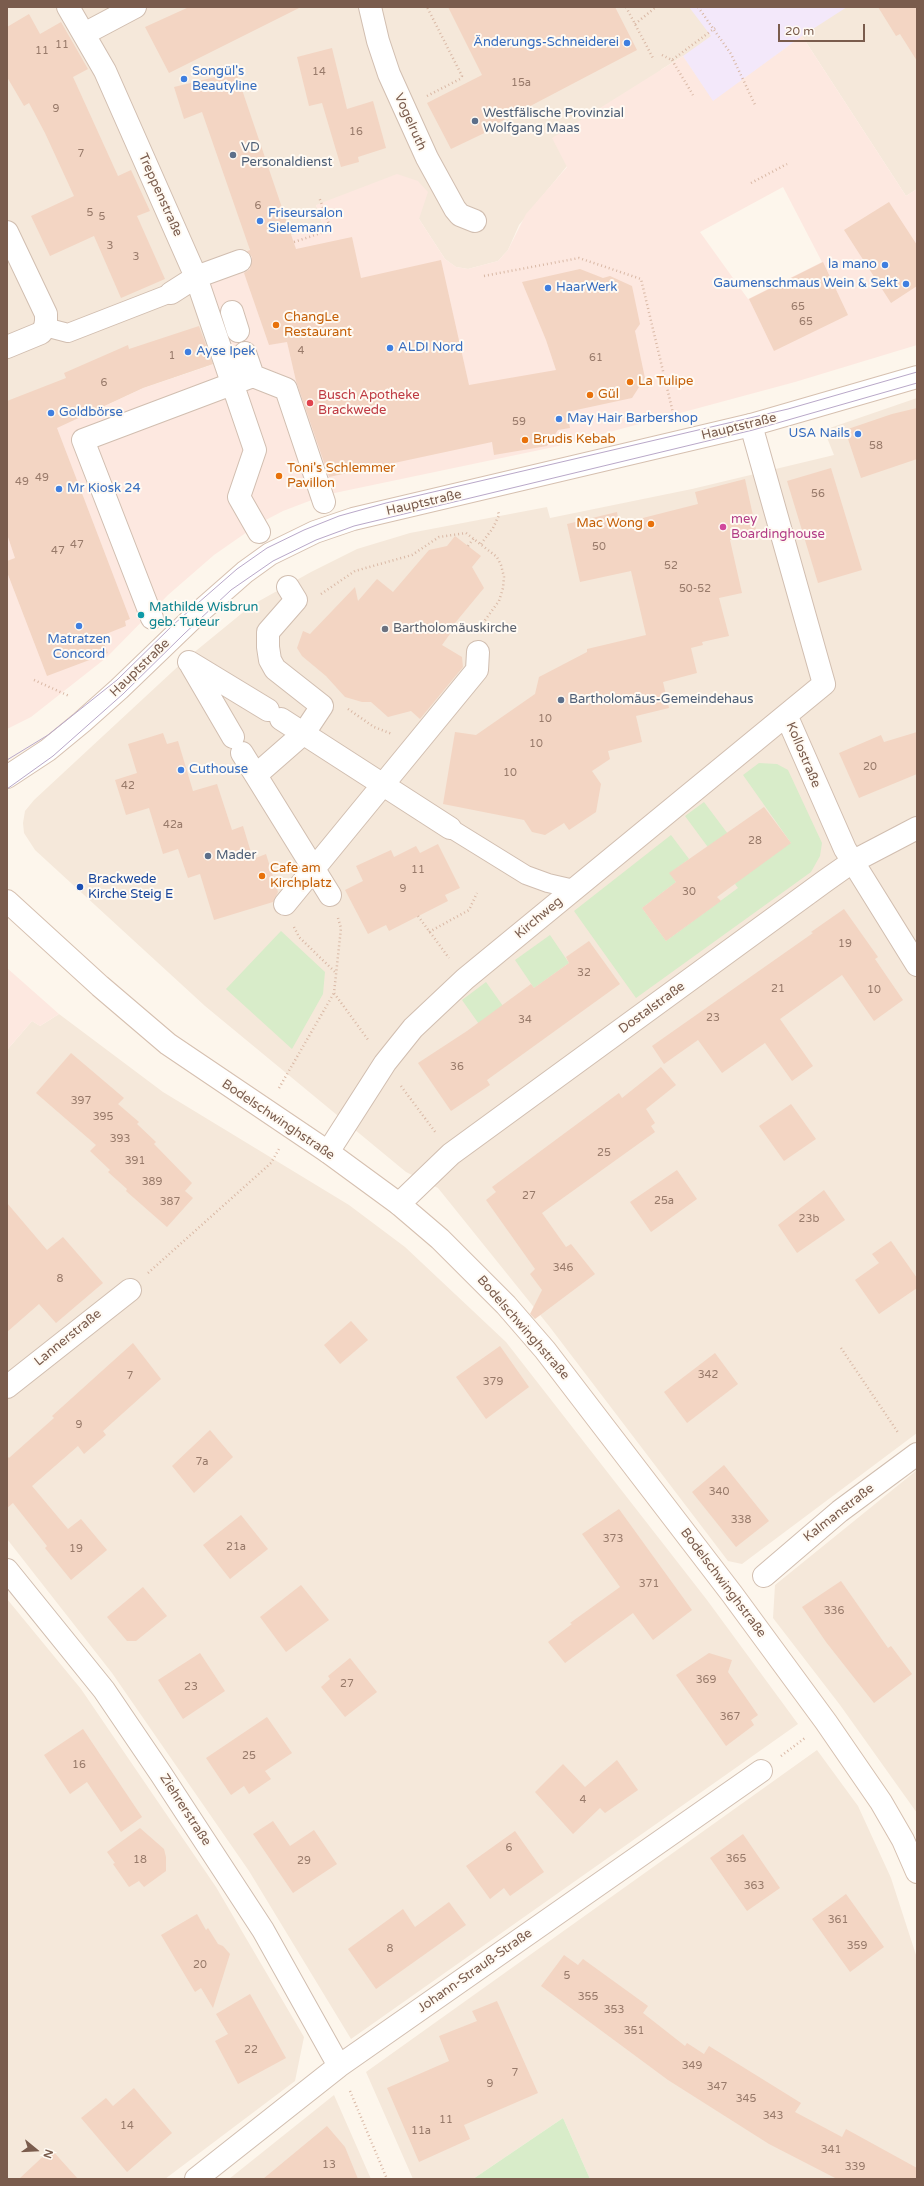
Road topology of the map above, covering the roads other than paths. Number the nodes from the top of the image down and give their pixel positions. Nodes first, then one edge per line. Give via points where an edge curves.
1 (68, 7) edge
2 (135, 7) edge
3 (370, 7) edge
4 (84, 34) junction
5 (105, 71) junction
6 (98, 95) dead end
7 (110, 119) dead end
8 (131, 130) junction
9 (475, 221) dead end
10 (7, 232) edge
11 (240, 261) dead end
12 (196, 277) junction
13 (171, 293) joint
14 (45, 327) junction
15 (7, 347) edge
16 (245, 353) dead end
17 (253, 376) junction
18 (917, 377) edge
19 (233, 383) junction
20 (751, 425) junction
21 (324, 502) dead end
22 (259, 532) dead end
23 (288, 587) dead end
24 (152, 618) dead end
25 (478, 652) road end
26 (787, 717) junction
27 (304, 733) junction
28 (256, 775) junction
29 (7, 777) edge
30 (383, 783) junction
31 (450, 828) joint
32 (917, 828) edge
33 (852, 862) junction
34 (314, 869) junction
35 (574, 889) junction
36 (330, 895) road end
37 (7, 901) edge
38 (285, 904) dead end
39 (917, 965) edge
40 (328, 1152) junction
41 (399, 1204) junction
42 (130, 1290) road end
43 (7, 1387) edge
44 (916, 1455) edge
45 (7, 1570) edge
46 (764, 1576) dead end
47 (761, 1771) road end
48 (917, 1872) edge
49 (339, 2066) junction
50 (196, 2179) edge

1 - 4 street, Treppenstraße
2 - 4 street
3 - 9 street, Vogelruth via 378,41 403,108 450,201 460,215
4 - 5 street, Treppenstraße
5 - 6 street
5 - 8 street, Treppenstraße
7 - 8 street
8 - 12 street, Treppenstraße
10 - 14 street via 46,314
11 - 12 street via 220,278
12 - 13 street
12 - 19 street, Treppenstraße
13 - 14 lane via 68,333
14 - 15 street via 33,337
16 - 17 street
17 - 19 street
17 - 21 street via 286,389
18 - 20 street, Hauptstraße
19 - 22 street, Treppenstraße via 255,450 239,497
19 - 24 street via 83,440
20 - 26 street, Kollostraße via 824,684
20 - 29 street, Hauptstraße via 353,519 315,532 270,554 245,572 82,722 44,753
23 - 27 street via 296,600 268,632 268,647 270,660 275,669 322,706
25 - 30 street via 477,670
26 - 33 street, Kollostraße
26 - 35 street, Kirchweg
27 - 28 street
27 - 28 street via 189,662
27 - 30 street
28 - 34 street
30 - 31 street
30 - 34 street
31 - 35 lane via 526,875
32 - 33 street, Dostalstraße
33 - 39 street, Kollostraße
33 - 41 street, Dostalstraße via 451,1154
34 - 36 street
34 - 38 street
35 - 40 street, Kirchweg via 465,979 413,1028 385,1063
37 - 40 street, Bodelschwinghstraße via 168,1044
40 - 41 street, Bodelschwinghstraße
41 - 48 street, Bodelschwinghstraße via 472,1269 545,1350 732,1594 826,1722 881,1802 903,1840
42 - 43 street, Lannerstraße
44 - 46 street, Kalmanstraße via 840,1510
45 - 49 street, Ziehrerstraße via 104,1690 161,1774 263,1930
47 - 49 street, Johann-Strauß-Straße
49 - 50 street, Johann-Strauß-Straße

